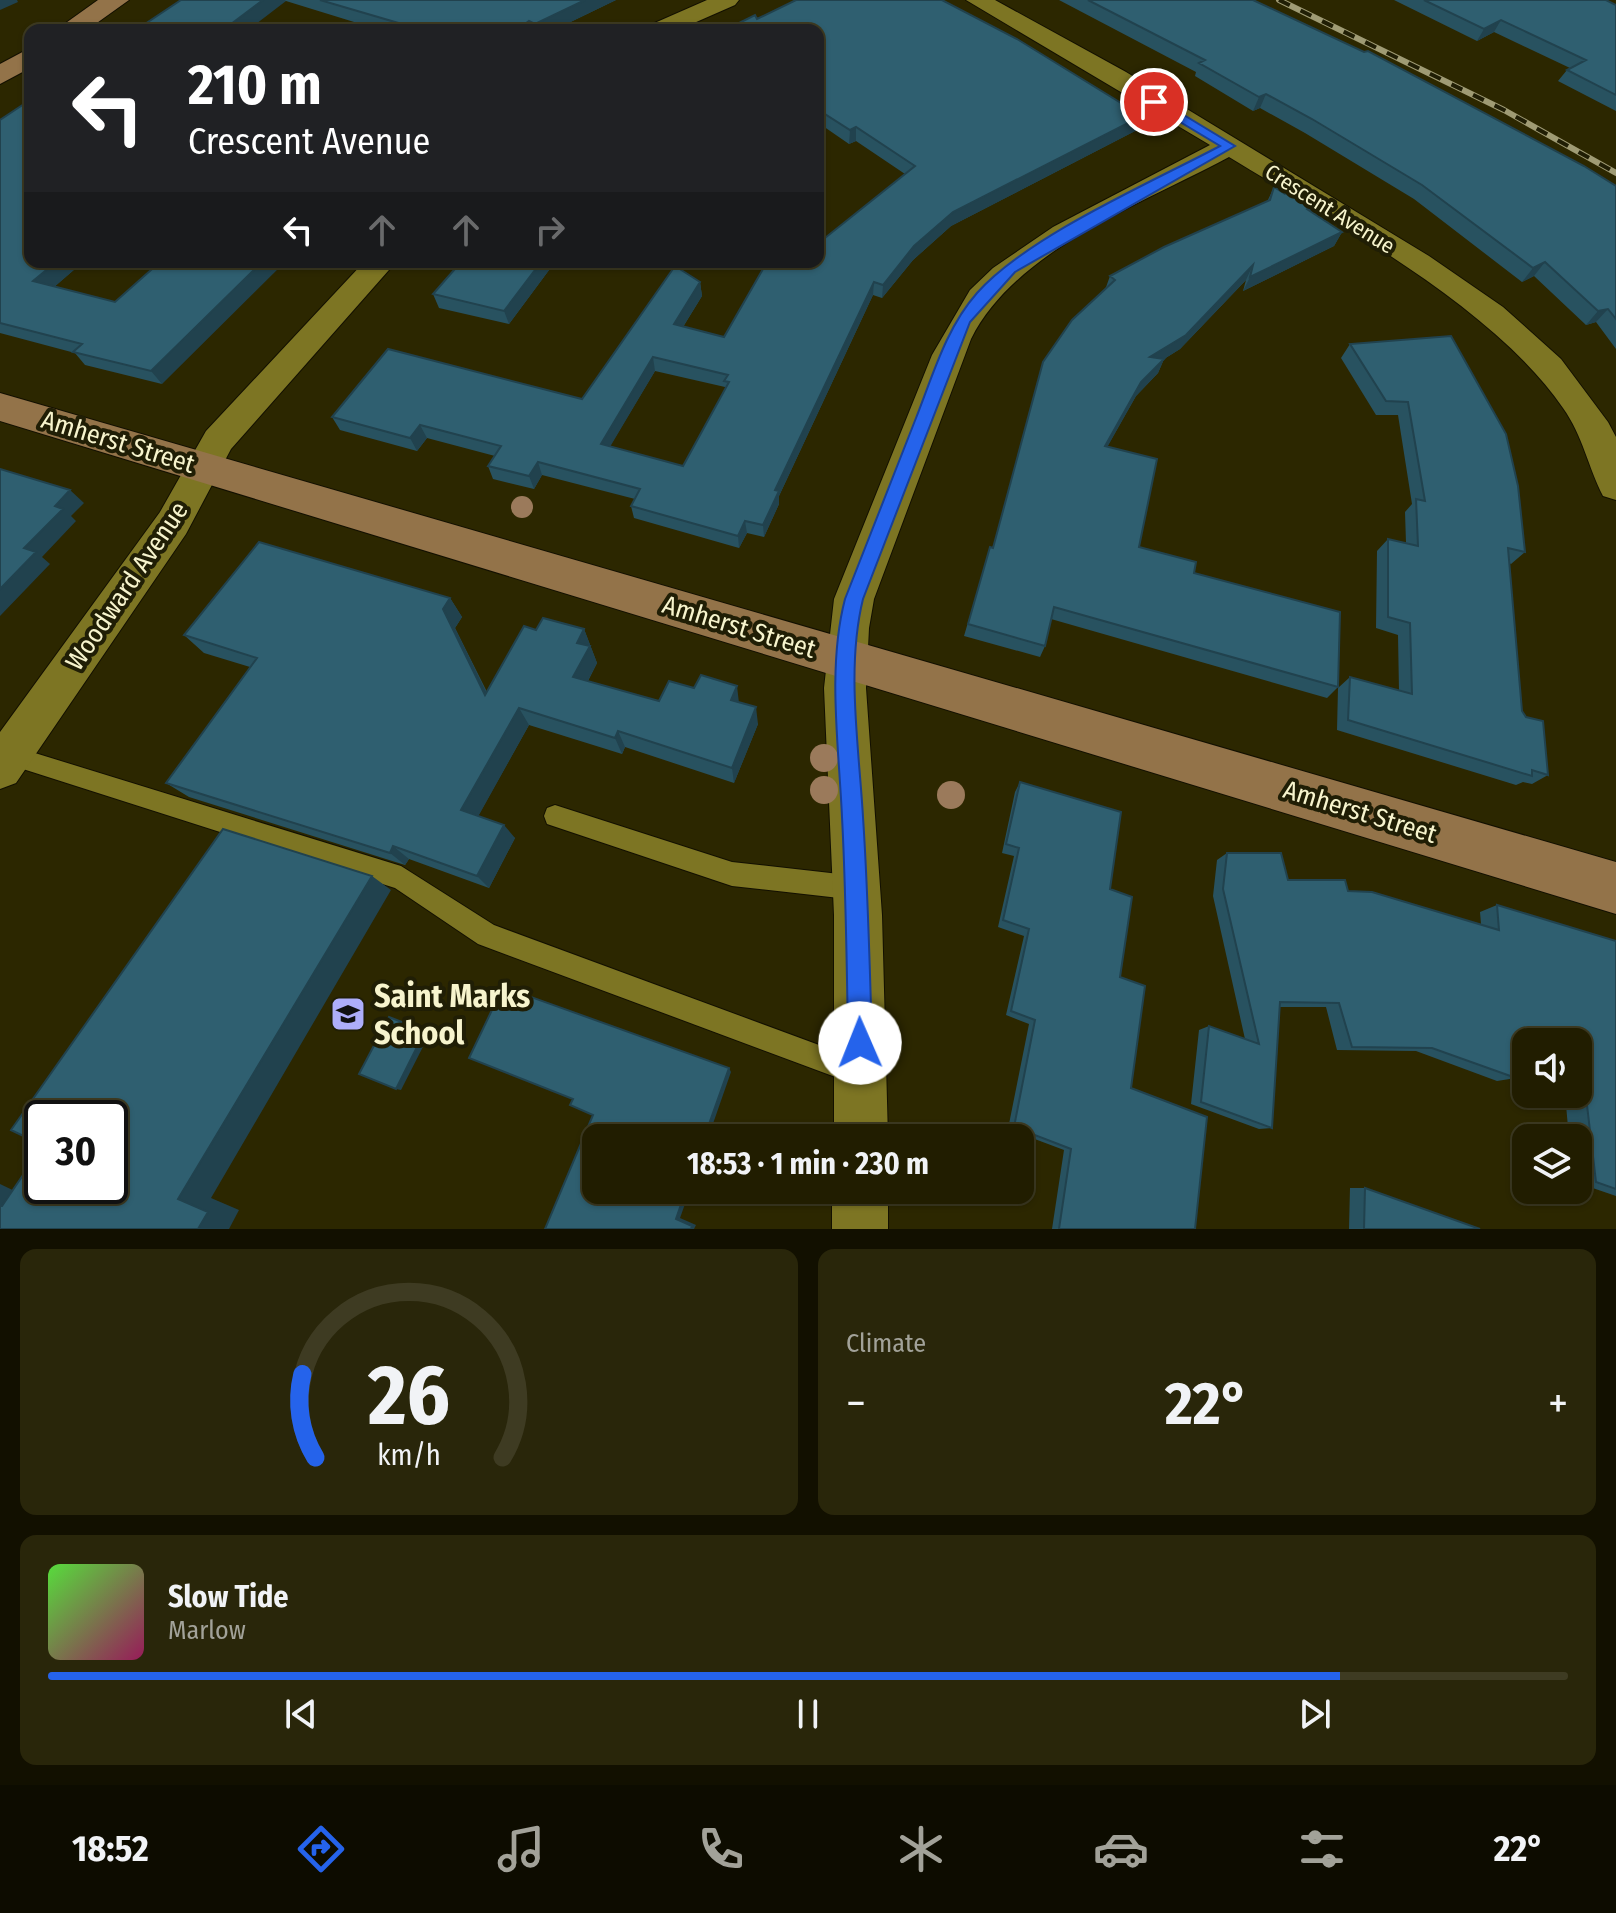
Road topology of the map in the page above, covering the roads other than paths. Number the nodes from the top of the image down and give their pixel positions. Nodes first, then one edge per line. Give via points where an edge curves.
1 (116, 0) edge
2 (727, 0) edge
3 (978, 0) edge
4 (78, 24) edge
5 (672, 24) edge
6 (24, 60) edge
7 (0, 76) edge
8 (1229, 146) junction
9 (376, 268) edge
10 (0, 407) edge
11 (203, 467) junction
12 (1616, 486) edge
13 (847, 659) junction
14 (4, 762) edge
15 (555, 816) dead end
16 (857, 888) junction
17 (1616, 888) edge
18 (860, 1074) junction
19 (861, 1124) edge
20 (860, 1204) edge
21 (860, 1229) edge

1 - 4 street
2 - 5 street
3 - 8 street, Crescent Avenue
6 - 7 street
8 - 12 street, Crescent Avenue via 1404,255 1534,350 1581,407 1601,441
8 - 13 street via 1010,269 964,321 854,599
9 - 11 street, Woodward Avenue via 218,440
10 - 11 street, Amherst Street
11 - 13 street, Amherst Street
11 - 14 street, Woodward Avenue via 173,523
13 - 16 street
13 - 17 street, Amherst Street
14 - 18 lane via 401,878 487,935
15 - 16 lane via 732,874
16 - 18 street
18 - 19 street
20 - 21 street

